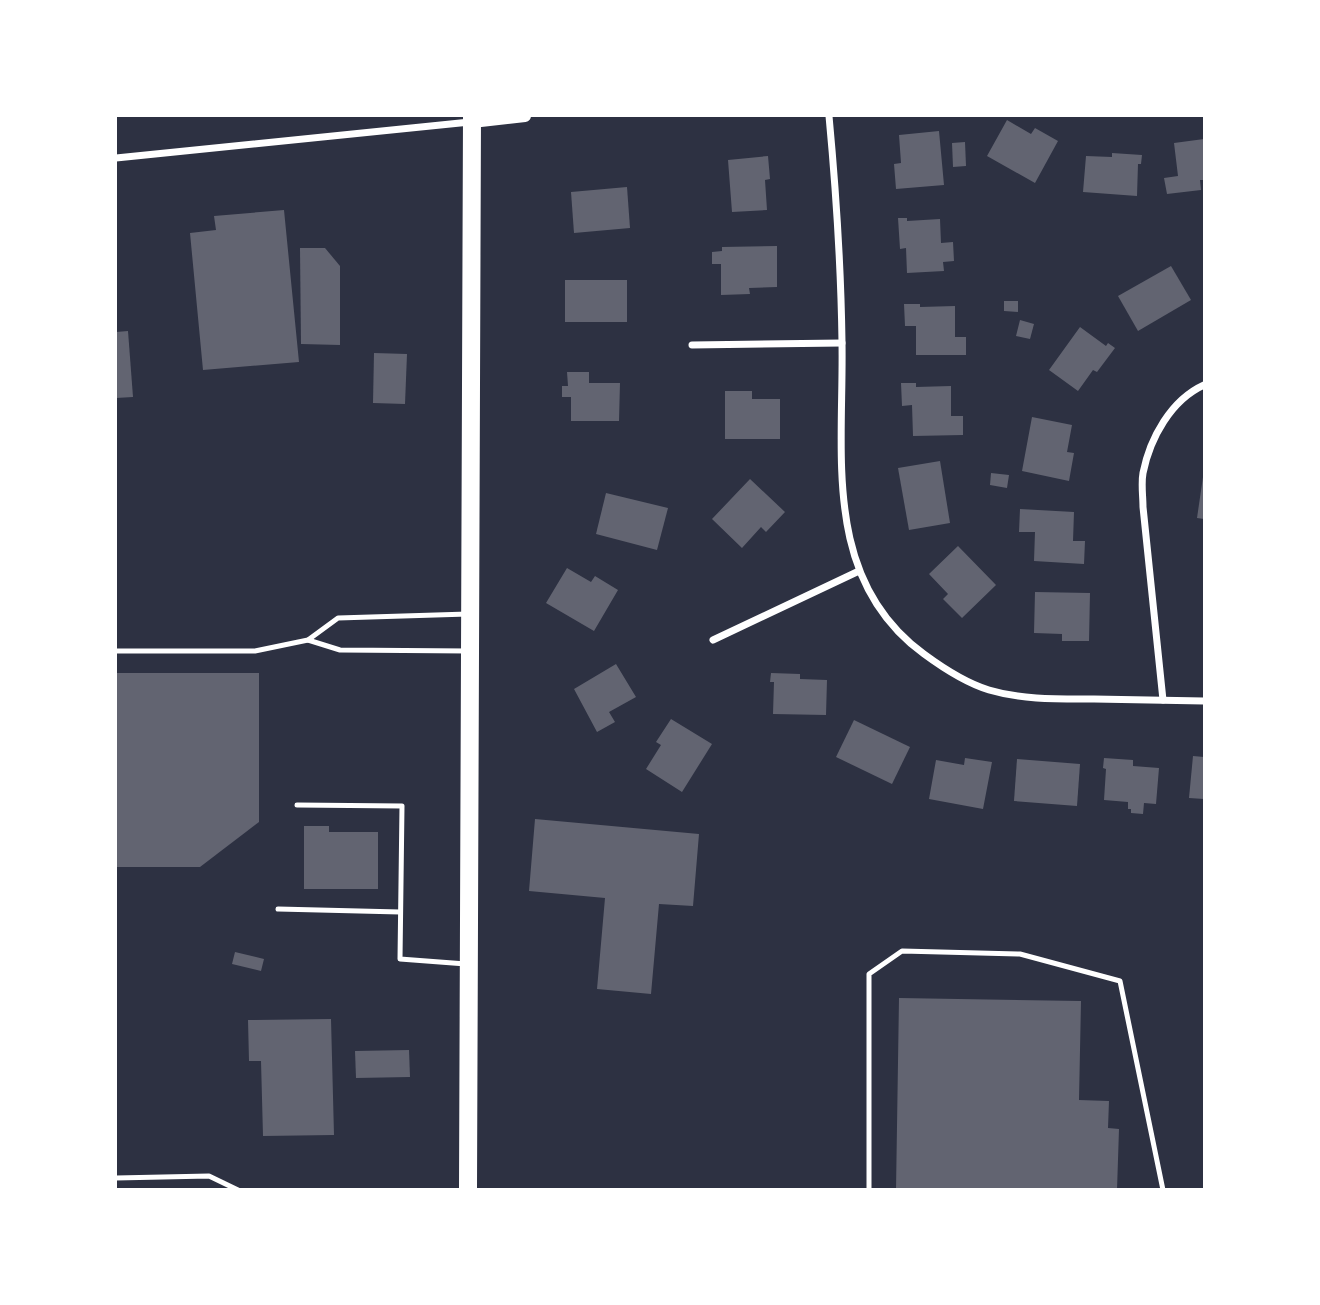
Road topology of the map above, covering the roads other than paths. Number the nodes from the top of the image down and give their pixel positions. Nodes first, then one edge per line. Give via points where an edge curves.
1 (525, 116) edge
2 (829, 116) edge
3 (472, 119) edge
4 (116, 158) edge
5 (842, 343) junction
6 (692, 345) dead end
7 (1205, 385) edge
8 (859, 571) junction
9 (468, 614) junction
10 (308, 640) junction
11 (713, 640) dead end
12 (116, 651) edge
13 (468, 651) junction
14 (1163, 700) junction
15 (1205, 701) edge
16 (297, 805) dead end
17 (278, 909) dead end
18 (400, 912) junction
19 (469, 964) junction
20 (116, 1178) edge
21 (238, 1189) edge
22 (468, 1189) edge
23 (869, 1189) edge
24 (1163, 1189) edge

1 - 3 street
2 - 5 street
3 - 4 street
3 - 9 main road
5 - 6 street
5 - 8 street via 841,475 846,523
7 - 14 street via 1171,411 1153,441 1143,475
8 - 11 street
8 - 14 street via 879,610 907,642 943,668 986,689 1025,698
9 - 10 lane via 338,618
9 - 13 main road
10 - 12 lane via 255,651
10 - 13 lane via 340,650
13 - 19 main road
14 - 15 street
16 - 18 lane via 402,806
17 - 18 lane
18 - 19 lane via 400,960
19 - 22 main road
20 - 21 lane via 209,1176
23 - 24 lane via 869,974 902,951 1020,954 1120,981

